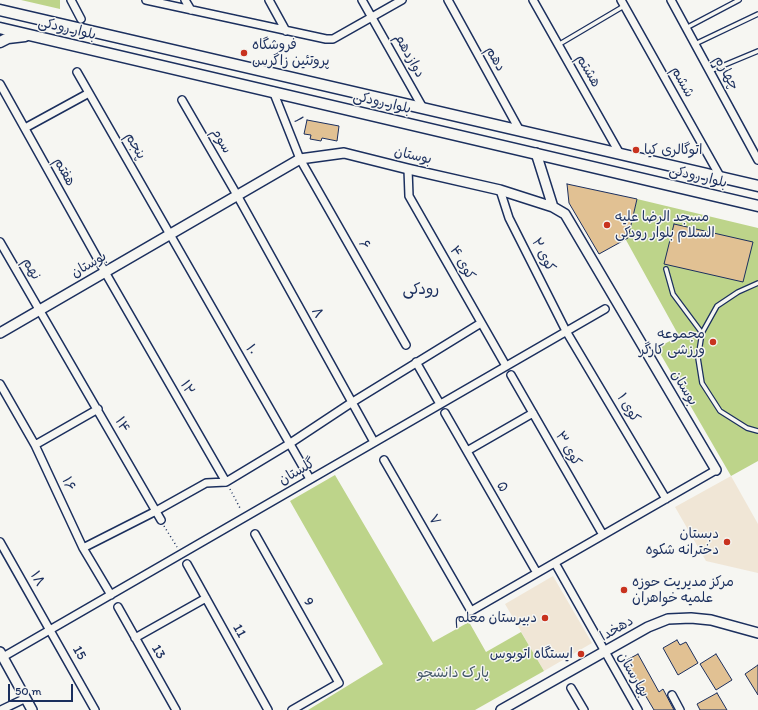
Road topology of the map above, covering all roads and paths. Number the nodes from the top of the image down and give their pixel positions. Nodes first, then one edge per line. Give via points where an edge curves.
1 (71, 0) edge
2 (146, 0) edge
3 (186, 0) edge
4 (269, 0) edge
5 (362, 0) edge
6 (402, 0) edge
7 (448, 0) edge
8 (533, 0) edge
9 (671, 0) edge
10 (739, 0) edge
11 (622, 3) edge
12 (0, 10) edge
13 (191, 10) junction
14 (758, 14) edge
15 (372, 17) junction
16 (81, 19) dead end
17 (0, 28) edge
18 (686, 28) junction
19 (286, 31) junction
20 (39, 36) junction
21 (0, 42) edge
22 (695, 44) junction
23 (558, 45) junction
24 (758, 51) edge
25 (710, 71) junction
26 (77, 72) dead end
27 (0, 84) edge
28 (273, 91) junction
29 (89, 93) junction
30 (182, 100) dead end
31 (423, 108) junction
32 (25, 128) junction
33 (520, 131) junction
34 (536, 153) junction
35 (620, 154) junction
36 (300, 159) junction
37 (758, 160) edge
38 (408, 170) junction
39 (721, 178) junction
40 (758, 186) edge
41 (500, 190) junction
42 (237, 195) junction
43 (758, 206) edge
44 (553, 207) junction
45 (170, 234) junction
46 (0, 242) edge
47 (666, 269) dead end
48 (105, 272) junction
49 (758, 283) edge
50 (40, 309) junction
51 (605, 309) dead end
52 (481, 323) junction
53 (1, 329) edge
54 (566, 331) junction
55 (702, 333) junction
56 (406, 345) dead end
57 (416, 362) junction
58 (506, 366) junction
59 (511, 375) dead end
60 (0, 384) edge
61 (351, 403) junction
62 (440, 404) junction
63 (98, 410) junction
64 (445, 413) dead end
65 (533, 413) junction
66 (758, 431) edge
67 (374, 442) junction
68 (290, 444) junction
69 (35, 445) junction
70 (466, 451) junction
71 (384, 460) dead end
72 (716, 470) joint
73 (310, 479) junction
74 (226, 482) junction
75 (666, 499) junction
76 (156, 512) junction
77 (245, 517) junction
78 (161, 520) joint
79 (255, 534) dead end
80 (603, 535) junction
81 (0, 542) edge
82 (83, 548) junction
83 (181, 554) junction
84 (555, 563) junction
85 (187, 564) dead end
86 (536, 573) junction
87 (111, 595) junction
88 (206, 598) junction
89 (118, 607) dead end
90 (51, 630) junction
91 (758, 633) edge
92 (135, 638) junction
93 (605, 652) junction
94 (1, 655) edge
95 (571, 688) dead end
96 (672, 695) dead end
97 (26, 698) junction
98 (174, 709) edge
99 (1, 710) edge
100 (32, 710) edge
101 (96, 710) edge
102 (268, 710) edge
103 (292, 710) edge
104 (501, 710) edge
105 (584, 710) edge
106 (638, 710) edge
107 (680, 710) edge

1 - 16 street
2 - 13 street
3 - 13 street
4 - 19 street
5 - 15 street
6 - 15 street
7 - 33 street, دهم
8 - 23 street, هشتم
9 - 18 street, چهارم
10 - 18 lane
11 - 23 lane
11 - 39 street, ششم
12 - 31 main road, بلوار رودکی
13 - 19 street
14 - 22 lane
15 - 19 street via 333,39
15 - 31 street, دوازدهم
17 - 20 main road, بلوار رودکی
18 - 22 street, چهارم
20 - 21 main road via 8,38
20 - 28 main road, بلوار رودکی
22 - 25 street, چهارم
23 - 35 street, هشتم
24 - 25 lane
25 - 37 street, چهارم
26 - 29 street, پنجم
27 - 32 street, هفتم
28 - 34 main road, بلوار رودکی
28 - 36 street, ۱
29 - 32 street
29 - 45 street, پنجم
30 - 42 street, سوم
31 - 33 main road, بلوار رودکی
32 - 48 street, هفتم
33 - 35 main road, بلوار رودکی
34 - 43 main road, بلوار رودکی
34 - 44 street
35 - 39 main road, بلوار رودکی
36 - 38 street, بوستان via 344,153
36 - 42 street, بوستان
36 - 56 street, ۶
38 - 41 street, بوستان
38 - 52 street, کوی ۴ via 409,196
39 - 40 main road, بلوار رودکی
41 - 44 street, بوستان
41 - 54 street, کوی ۲ via 509,218
42 - 45 street, بوستان
42 - 61 street, ۸
44 - 72 street, بوستان via 565,214
45 - 48 street, بوستان
45 - 68 street, ۱۰
46 - 50 street, نهم
47 - 55 lane via 673,294
48 - 50 street, بوستان
48 - 74 street, ۱۲
49 - 55 lane via 717,306
50 - 53 street, بوستان
50 - 63 street, ۱۴
51 - 54 street, گلستان
52 - 57 street
52 - 58 street, کوی ۴
54 - 58 street, گلستان
54 - 75 street, کوی ۱
55 - 66 lane via 698,358 702,383 720,411 747,428
57 - 61 street
57 - 62 street
58 - 62 street, گلستان
59 - 65 street, کوی ۳
60 - 69 street, ۱۶
61 - 67 street, ۸
61 - 68 street
62 - 67 street, گلستان
63 - 69 street
63 - 76 street, ۱۴
64 - 70 street, ۵
65 - 70 street
65 - 80 street, کوی ۳
67 - 73 street, گلستان
68 - 73 street, ۱۰
68 - 74 street
69 - 82 street, ۱۶
70 - 86 street, ۵
71 - 86 street, ۷ via 471,611
72 - 75 street
73 - 77 street, گلستان
74 - 76 street via 206,483
74 - 77 path
75 - 80 street
76 - 78 street, ۱۴
76 - 82 street
77 - 83 street, گلستان
78 - 83 path
79 - 103 street, 9 via 338,683
80 - 84 street
81 - 90 street, ۱۸
82 - 87 street, ۱۶
83 - 87 street, گلستان
84 - 86 street
84 - 93 street, بهارستان
85 - 88 street, 11
87 - 90 street, گلستان
88 - 92 street
88 - 102 street, 11
89 - 92 street, 13
90 - 94 street, گلستان
90 - 101 street, 15
91 - 93 street, دهخدا via 711,620 668,619 648,627
92 - 98 street, 13
93 - 104 street, دهخدا
93 - 106 street, بهارستان
94 - 97 street
95 - 105 street
96 - 107 street
97 - 99 street
97 - 100 street

